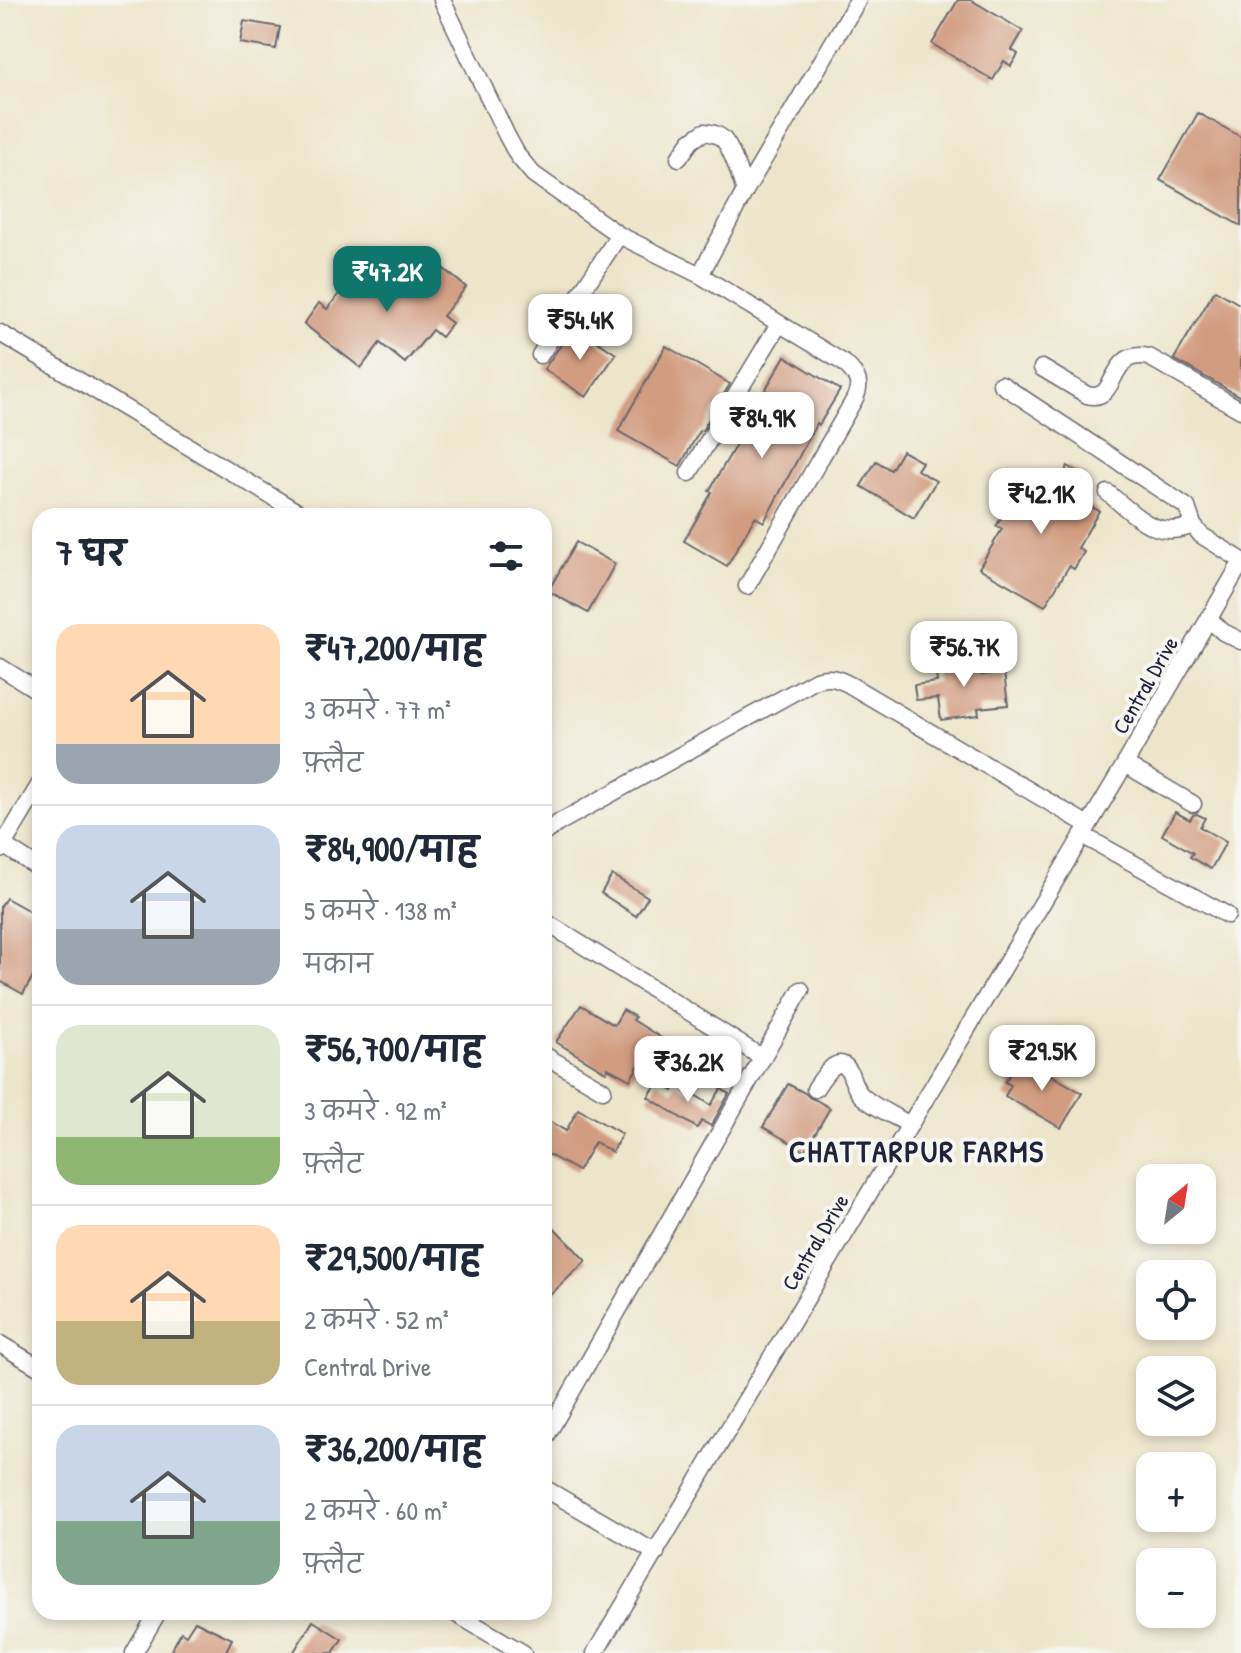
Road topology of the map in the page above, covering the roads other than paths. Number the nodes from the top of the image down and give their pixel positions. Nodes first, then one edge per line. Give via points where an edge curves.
1 (442, 0) edge
2 (858, 0) edge
3 (679, 158) dead end
4 (745, 191) junction
5 (619, 235) junction
6 (700, 275) junction
7 (779, 324) junction
8 (0, 333) edge
9 (540, 355) dead end
10 (1042, 368) dead end
11 (1001, 384) dead end
12 (1241, 410) edge
13 (689, 473) dead end
14 (1108, 493) dead end
15 (291, 508) edge
16 (1193, 525) junction
17 (1241, 562) edge
18 (747, 586) dead end
19 (1209, 619) junction
20 (1241, 641) edge
21 (0, 667) edge
22 (32, 687) edge
23 (1125, 764) junction
24 (32, 797) edge
25 (1193, 804) dead end
26 (552, 828) edge
27 (1085, 830) junction
28 (1, 848) edge
29 (32, 865) edge
30 (1227, 915) dead end
31 (552, 926) edge
32 (801, 990) dead end
33 (763, 1058) junction
34 (552, 1060) edge
35 (815, 1089) dead end
36 (603, 1090) dead end
37 (910, 1125) junction
38 (0, 1344) edge
39 (32, 1363) edge
40 (552, 1426) edge
41 (552, 1493) edge
42 (656, 1553) junction
43 (153, 1620) edge
44 (467, 1620) edge
45 (134, 1653) edge
46 (523, 1653) edge
47 (595, 1653) edge

1 - 5 street via 526,167
2 - 4 street
3 - 4 street via 697,135 717,135 728,147
4 - 6 street
5 - 6 street
5 - 9 street
6 - 7 street
7 - 13 street
7 - 18 street via 844,363 859,386
8 - 15 street
10 - 12 street via 1094,397 1104,393 1125,359 1149,357
11 - 16 street via 1187,507
14 - 16 street via 1152,527 1170,532
16 - 17 street
17 - 19 street, Central Drive
19 - 20 street
19 - 23 street, Central Drive
21 - 22 street
23 - 25 street
23 - 27 street, Central Drive
24 - 28 street
26 - 27 street via 828,677 840,679
27 - 30 street
27 - 37 street, Central Drive
28 - 29 street
31 - 33 street
32 - 33 street
33 - 40 street
34 - 36 street
35 - 37 street via 832,1066 844,1065 858,1093
37 - 42 street, Central Drive
38 - 39 street
41 - 42 street
42 - 47 street, Central Drive
43 - 45 street
44 - 46 street

